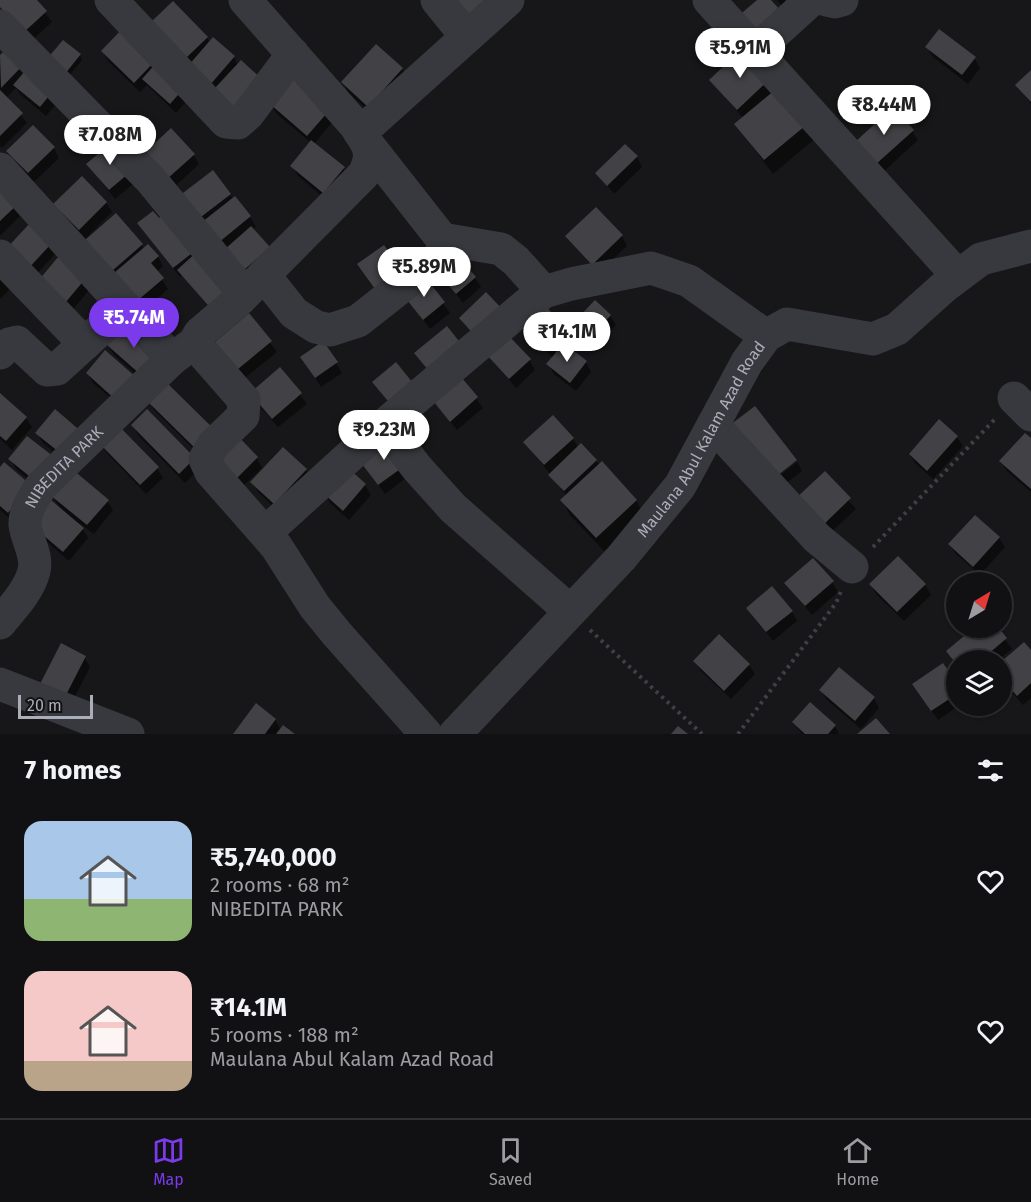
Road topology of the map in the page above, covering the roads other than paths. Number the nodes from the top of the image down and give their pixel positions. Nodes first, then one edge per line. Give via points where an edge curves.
1 (111, 0) edge
2 (245, 0) edge
3 (437, 0) edge
4 (508, 0) edge
5 (710, 0) edge
6 (811, 0) edge
7 (826, 0) edge
8 (842, 0) edge
9 (0, 26) edge
10 (467, 37) junction
11 (755, 51) junction
12 (293, 54) junction
13 (364, 140) junction
14 (0, 169) edge
15 (457, 243) junction
16 (1031, 246) edge
17 (0, 256) edge
18 (264, 274) junction
19 (957, 275) junction
20 (544, 292) junction
21 (240, 299) junction
22 (125, 307) junction
23 (766, 336) junction
24 (85, 344) junction
25 (183, 351) junction
26 (0, 353) edge
27 (384, 425) junction
28 (713, 425) junction
29 (0, 513) edge
30 (266, 533) junction
31 (28, 534) junction
32 (852, 567) dead end
33 (570, 611) junction
34 (0, 623) edge
35 (0, 684) edge
36 (128, 734) edge
37 (426, 734) edge
38 (455, 734) edge

1 - 12 street via 226,122 238,123 248,114
2 - 12 street
3 - 10 street
4 - 10 street
5 - 11 street
6 - 11 street
7 - 8 street
9 - 21 street via 168,200 237,285
10 - 13 street
11 - 19 street
12 - 13 street
13 - 15 street via 431,228 442,239
13 - 18 street, NIBEDITA PARK via 370,161 364,174
14 - 22 street
15 - 18 street via 358,321 330,330 316,327 294,313
15 - 20 street via 501,249
16 - 19 street, Maulana Abul Kalam Azad Road via 981,259
17 - 24 street
18 - 21 street, NIBEDITA PARK
19 - 23 street, Maulana Abul Kalam Azad Road via 897,329 873,339 787,324
20 - 23 street via 651,268 689,281
20 - 27 street
21 - 25 street, NIBEDITA PARK
22 - 24 street
22 - 25 street
23 - 28 street, Maulana Abul Kalam Azad Road via 747,362
24 - 26 street via 57,369 47,370 17,342
25 - 30 street via 244,400 243,416 213,445 205,459
25 - 31 street, NIBEDITA PARK via 41,486 29,504 25,524
27 - 30 street
27 - 33 street via 453,508
28 - 32 street via 817,538
28 - 33 street, Maulana Abul Kalam Azad Road via 680,486 621,558
29 - 31 street
30 - 37 street via 315,607
31 - 34 street, NIBEDITA PARK via 34,570 27,588
33 - 38 street, Maulana Abul Kalam Azad Road
35 - 36 street

